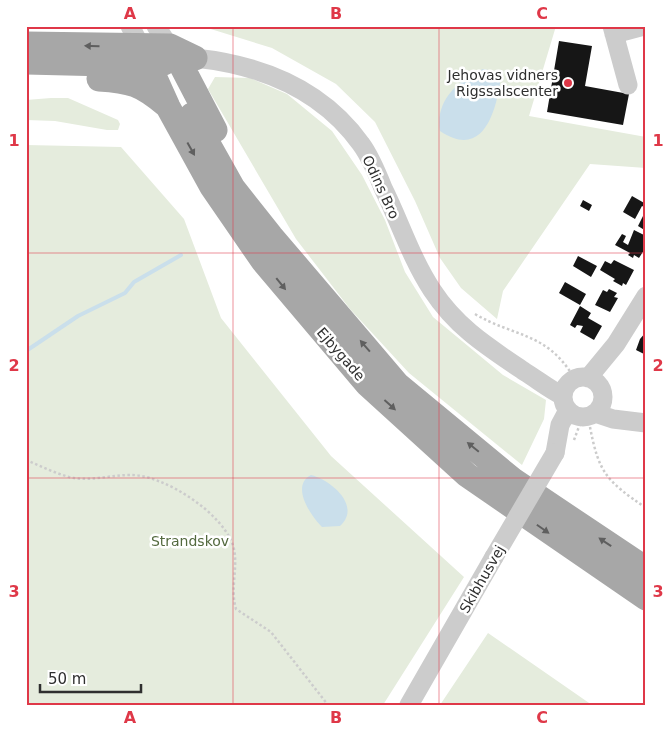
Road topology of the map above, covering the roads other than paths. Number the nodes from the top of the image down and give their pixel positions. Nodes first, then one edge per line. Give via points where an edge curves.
1 (644, 26) edge
2 (613, 30) edge
3 (26, 44) edge
4 (160, 49) edge
5 (26, 62) edge
6 (26, 74) edge
7 (628, 85) dead end
8 (168, 107) junction
9 (646, 296) edge
10 (584, 400) junction
11 (644, 423) edge
12 (646, 569) edge
13 (646, 598) edge
14 (409, 705) edge

1 - 2 street
2 - 7 street
4 -> 3 main road, Odins Bro
4 - 5 main road
4 - 8 main road, Ejbygade
4 - 10 street, Odins Bro via 271,73 308,93 334,113 362,144 413,258 433,292 459,325 547,388
12 -> 4 main road, Ejbygade via 513,480 398,385 233,188
6 - 8 main road via 127,80 149,90
8 -> 13 main road, Ejbygade via 212,187 263,261 367,384 466,475
9 - 10 street, Skibhusvej via 616,344 608,370
10 - 11 street, Odins Bro via 613,419
10 - 14 street, Skibhusvej, bridge via 560,425 555,453

